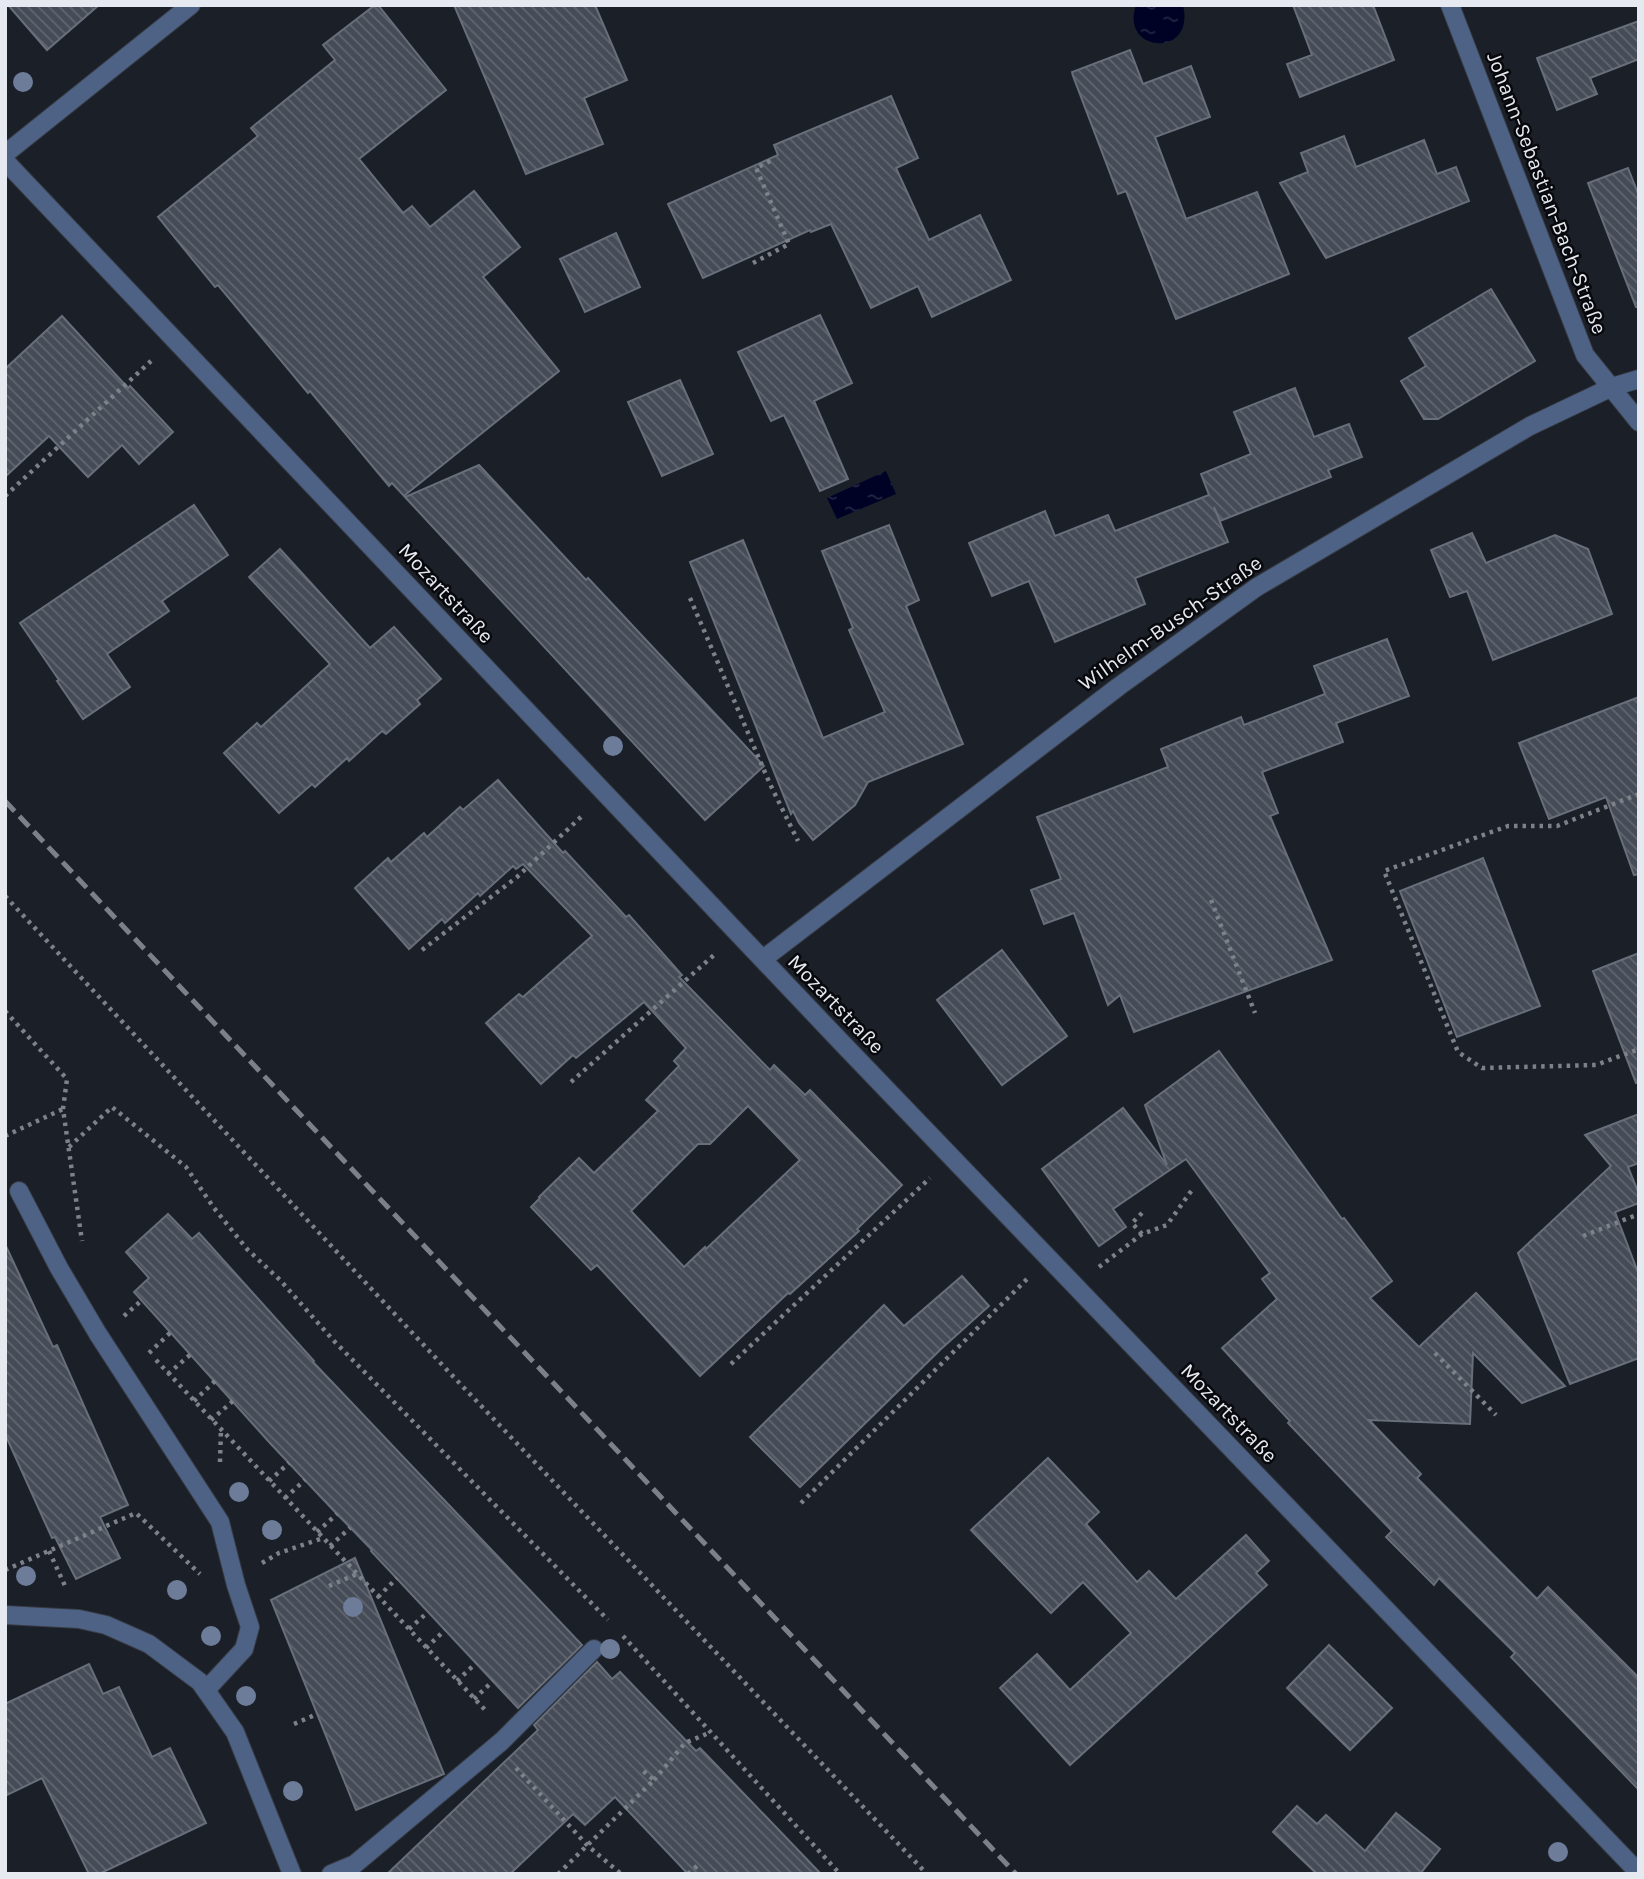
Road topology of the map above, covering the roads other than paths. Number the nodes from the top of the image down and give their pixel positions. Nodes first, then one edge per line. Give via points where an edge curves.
1 (191, 5) edge
2 (1450, 5) edge
3 (5, 154) edge
4 (5, 162) edge
5 (1639, 379) edge
6 (1612, 387) junction
7 (1639, 422) edge
8 (763, 959) junction
9 (19, 1191) dead end
10 (5, 1615) edge
11 (594, 1649) dead end
12 (206, 1690) junction
13 (1639, 1873) edge
14 (292, 1874) edge
15 (331, 1874) edge

1 - 3 street
2 - 6 street, Johann-Sebastian-Bach-Straße via 1585,355
4 - 8 street, Mozartstraße
5 - 6 street, Wilhelm-Busch-Straße
6 - 7 street, Johann-Sebastian-Bach-Straße
6 - 8 street, Wilhelm-Busch-Straße via 1530,426 1257,587 1118,687
8 - 13 street, Mozartstraße
9 - 12 street via 99,1335 220,1522 250,1627 244,1649
10 - 12 street via 106,1625 149,1644
11 - 15 street via 502,1741 355,1864
12 - 14 street via 235,1732

